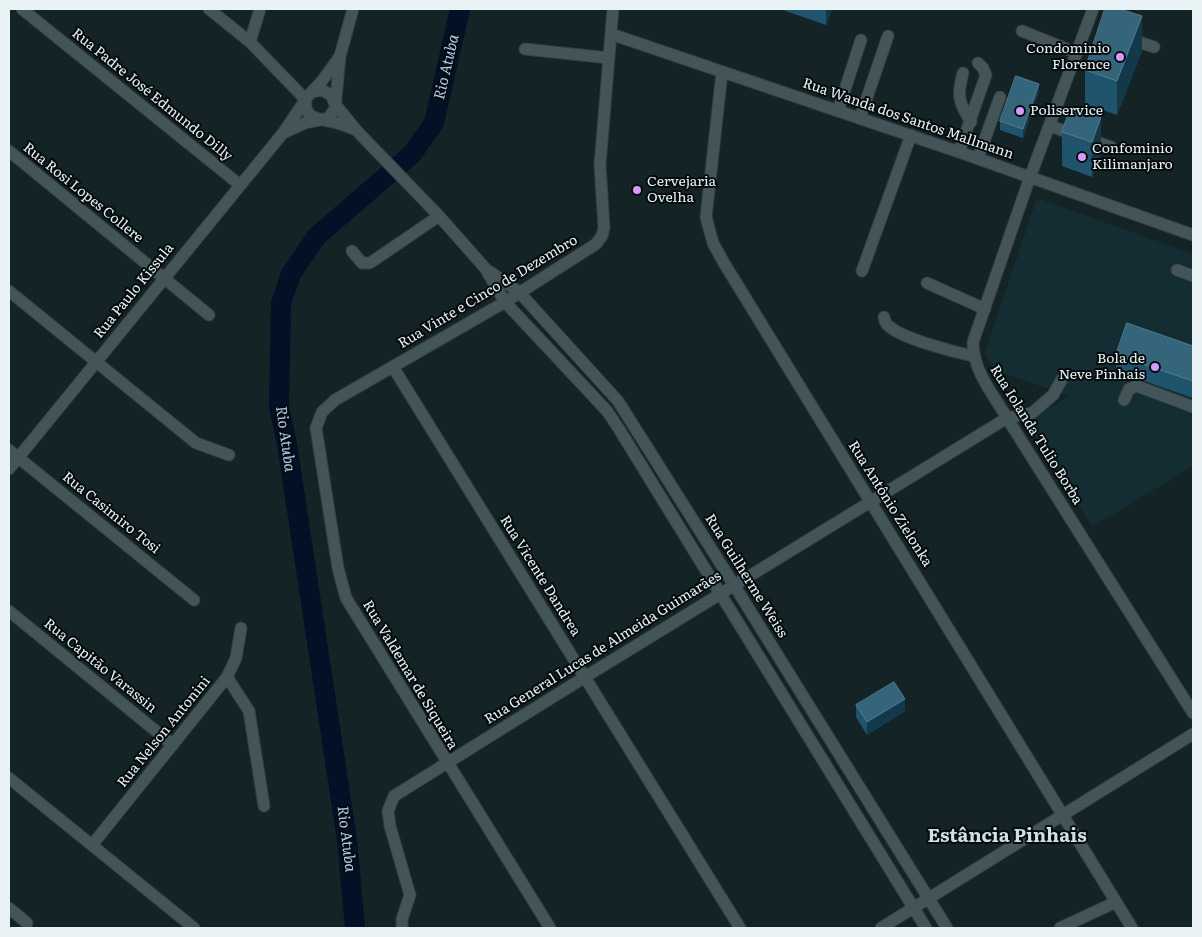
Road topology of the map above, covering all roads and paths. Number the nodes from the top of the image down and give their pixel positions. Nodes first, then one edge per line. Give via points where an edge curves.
1 (22, 9) edge
2 (209, 9) edge
3 (260, 9) edge
4 (353, 9) edge
5 (613, 9) edge
6 (1093, 9) edge
7 (1022, 31) dead end
8 (611, 34) junction
9 (1116, 34) edge
10 (888, 36) dead end
11 (861, 40) dead end
12 (250, 42) junction
13 (1154, 47) dead end
14 (525, 49) dead end
15 (1077, 53) junction
16 (340, 56) junction
17 (609, 58) junction
18 (978, 63) dead end
19 (722, 72) junction
20 (963, 73) dead end
21 (309, 96) junction
22 (1000, 97) dead end
23 (335, 104) junction
24 (838, 111) junction
25 (860, 118) junction
26 (320, 120) junction
27 (971, 122) junction
28 (1050, 126) junction
29 (357, 131) junction
30 (283, 133) junction
31 (911, 135) junction
32 (1110, 147) dead end
33 (9, 151) edge
34 (959, 152) junction
35 (978, 158) junction
36 (1030, 177) junction
37 (240, 185) junction
38 (439, 216) junction
39 (1193, 235) edge
40 (352, 250) dead end
41 (486, 268) junction
42 (1177, 270) dead end
43 (862, 271) dead end
44 (1193, 276) edge
45 (164, 278) junction
46 (927, 283) dead end
47 (9, 291) edge
48 (519, 292) junction
49 (505, 302) junction
50 (986, 309) junction
51 (209, 315) dead end
52 (884, 318) dead end
53 (973, 356) junction
54 (96, 362) junction
55 (393, 367) junction
56 (1062, 379) dead end
57 (1124, 400) dead end
58 (1193, 407) edge
59 (322, 412) joint
60 (1007, 418) junction
61 (9, 450) edge
62 (229, 455) dead end
63 (18, 458) junction
64 (9, 469) edge
65 (870, 501) junction
66 (734, 585) junction
67 (720, 593) junction
68 (194, 600) dead end
69 (9, 611) edge
70 (240, 628) dead end
71 (227, 677) junction
72 (585, 677) junction
73 (1193, 713) edge
74 (1193, 734) edge
75 (173, 744) junction
76 (446, 762) junction
77 (9, 778) edge
78 (264, 806) dead end
79 (1064, 814) junction
80 (92, 846) junction
81 (929, 899) junction
82 (1116, 902) junction
83 (9, 908) edge
84 (914, 909) junction
85 (27, 923) dead end
86 (194, 928) edge
87 (402, 928) edge
88 (550, 928) edge
89 (740, 928) edge
90 (881, 928) edge
91 (926, 928) edge
92 (947, 928) edge
93 (1060, 928) edge
94 (1132, 928) edge

1 - 37 street, Rua Padre José Edmundo Dilly
2 - 12 street
3 - 12 street
4 - 16 street, Rua Paulo Kissula
5 - 8 street, Rua Vinte e Cinco de Dezembro
6 - 15 street, Rua Iolanda Tulio Borba via 1092,26
7 - 15 street
8 - 17 street, Rua Vinte e Cinco de Dezembro
8 - 19 street, Rua Wanda dos Santos Mallmann
9 - 13 street
10 - 25 street
11 - 24 street
12 - 21 street
14 - 17 street
15 - 28 street, Rua Iolanda Tulio Borba
16 - 21 street, Rua Paulo Kissula
16 - 23 street, Rua Paulo Kissula
17 - 48 street, Rua Vinte e Cinco de Dezembro via 600,165 604,216 602,236 596,244
18 - 27 street via 986,75
19 - 24 street, Rua Wanda dos Santos Mallmann
19 - 65 street, Rua Antônio Zielonka via 706,217 713,242
20 - 27 street via 959,100
21 - 23 street via 327,91
21 - 26 street via 306,110
21 - 30 street, Rua Paulo Kissula
22 - 35 street
23 - 26 street via 329,117
23 - 29 street, Rua Guilherme Weiss
24 - 25 street, Rua Wanda dos Santos Mallmann
25 - 31 street, Rua Wanda dos Santos Mallmann
26 - 29 street
26 - 30 street, Rua Paulo Kissula
27 - 34 street
28 - 32 street
28 - 36 street, Rua Iolanda Tulio Borba
29 - 38 street, Rua Guilherme Weiss
30 - 37 street, Rua Paulo Kissula
31 - 34 street, Rua Wanda dos Santos Mallmann
31 - 43 street
33 - 45 street, Rua Rosi Lopes Collere
34 - 35 street, Rua Wanda dos Santos Mallmann
35 - 36 street, Rua Wanda dos Santos Mallmann
36 - 39 street, Rua Wanda dos Santos Mallmann
36 - 50 street, Rua Iolanda Tulio Borba
37 - 45 street, Rua Paulo Kissula
38 - 40 street via 370,263 362,263
38 - 41 street, Rua Guilherme Weiss
41 - 48 street, Rua Guilherme Weiss
41 - 49 street, Rua Guilherme Weiss
42 - 44 street
45 - 51 street, Rua Rosi Lopes Collere
45 - 54 street, Rua Paulo Kissula
46 - 50 street
47 - 54 street
48 - 49 street, Rua Vinte e Cinco de Dezembro
48 - 66 street, Rua Guilherme Weiss via 618,401
49 - 55 street, Rua Vinte e Cinco de Dezembro
49 - 67 street, Rua Guilherme Weiss via 619,428
50 - 53 street, Rua Iolanda Tulio Borba via 973,342
52 - 53 street via 889,327 905,335
53 - 60 street, Rua Iolanda Tulio Borba
54 - 62 street via 196,443
54 - 63 street, Rua Paulo Kissula
55 - 59 street, Rua Vinte e Cinco de Dezembro via 335,400
55 - 72 street, Rua Vicente Dandrea
56 - 60 street, Rua General Lucas de Almeida Guimarães via 1053,395 1032,413
57 - 58 street via 1129,389 1137,386
59 - 76 street, Rua Valdemar de Siqueira via 316,428 338,568 346,598
60 - 65 street, Rua General Lucas de Almeida Guimarães
60 - 73 street, Rua Iolanda Tulio Borba
61 - 63 street, Rua Casimiro Tosi
63 - 64 street, Rua Paulo Kissula
63 - 68 street, Rua Casimiro Tosi
65 - 66 street, Rua General Lucas de Almeida Guimarães
65 - 79 street, Rua Antônio Zielonka
66 - 67 street, Rua General Lucas de Almeida Guimarães
66 - 81 street, Rua Guilherme Weiss
67 - 72 street, Rua General Lucas de Almeida Guimarães
67 - 84 street, Rua Guilherme Weiss
69 - 75 street, Rua Capitão Varassin
70 - 71 street, Rua Nelson Antonini via 236,658
71 - 75 street, Rua Nelson Antonini
71 - 78 street via 249,711
72 - 76 street, Rua General Lucas de Almeida Guimarães
72 - 89 street, Rua Vicente Dandrea
74 - 79 street
75 - 80 street, Rua Nelson Antonini
76 - 87 street, Rua General Lucas de Almeida Guimarães via 394,796 388,811 410,895
76 - 88 street, Rua Valdemar de Siqueira
77 - 80 street
79 - 81 street
79 - 82 street, Rua Antônio Zielonka
80 - 86 street
81 - 84 street
81 - 92 street, Rua Guilherme Weiss
82 - 93 street
82 - 94 street, Rua Antônio Zielonka
83 - 85 street
84 - 90 street
84 - 91 street, Rua Guilherme Weiss

